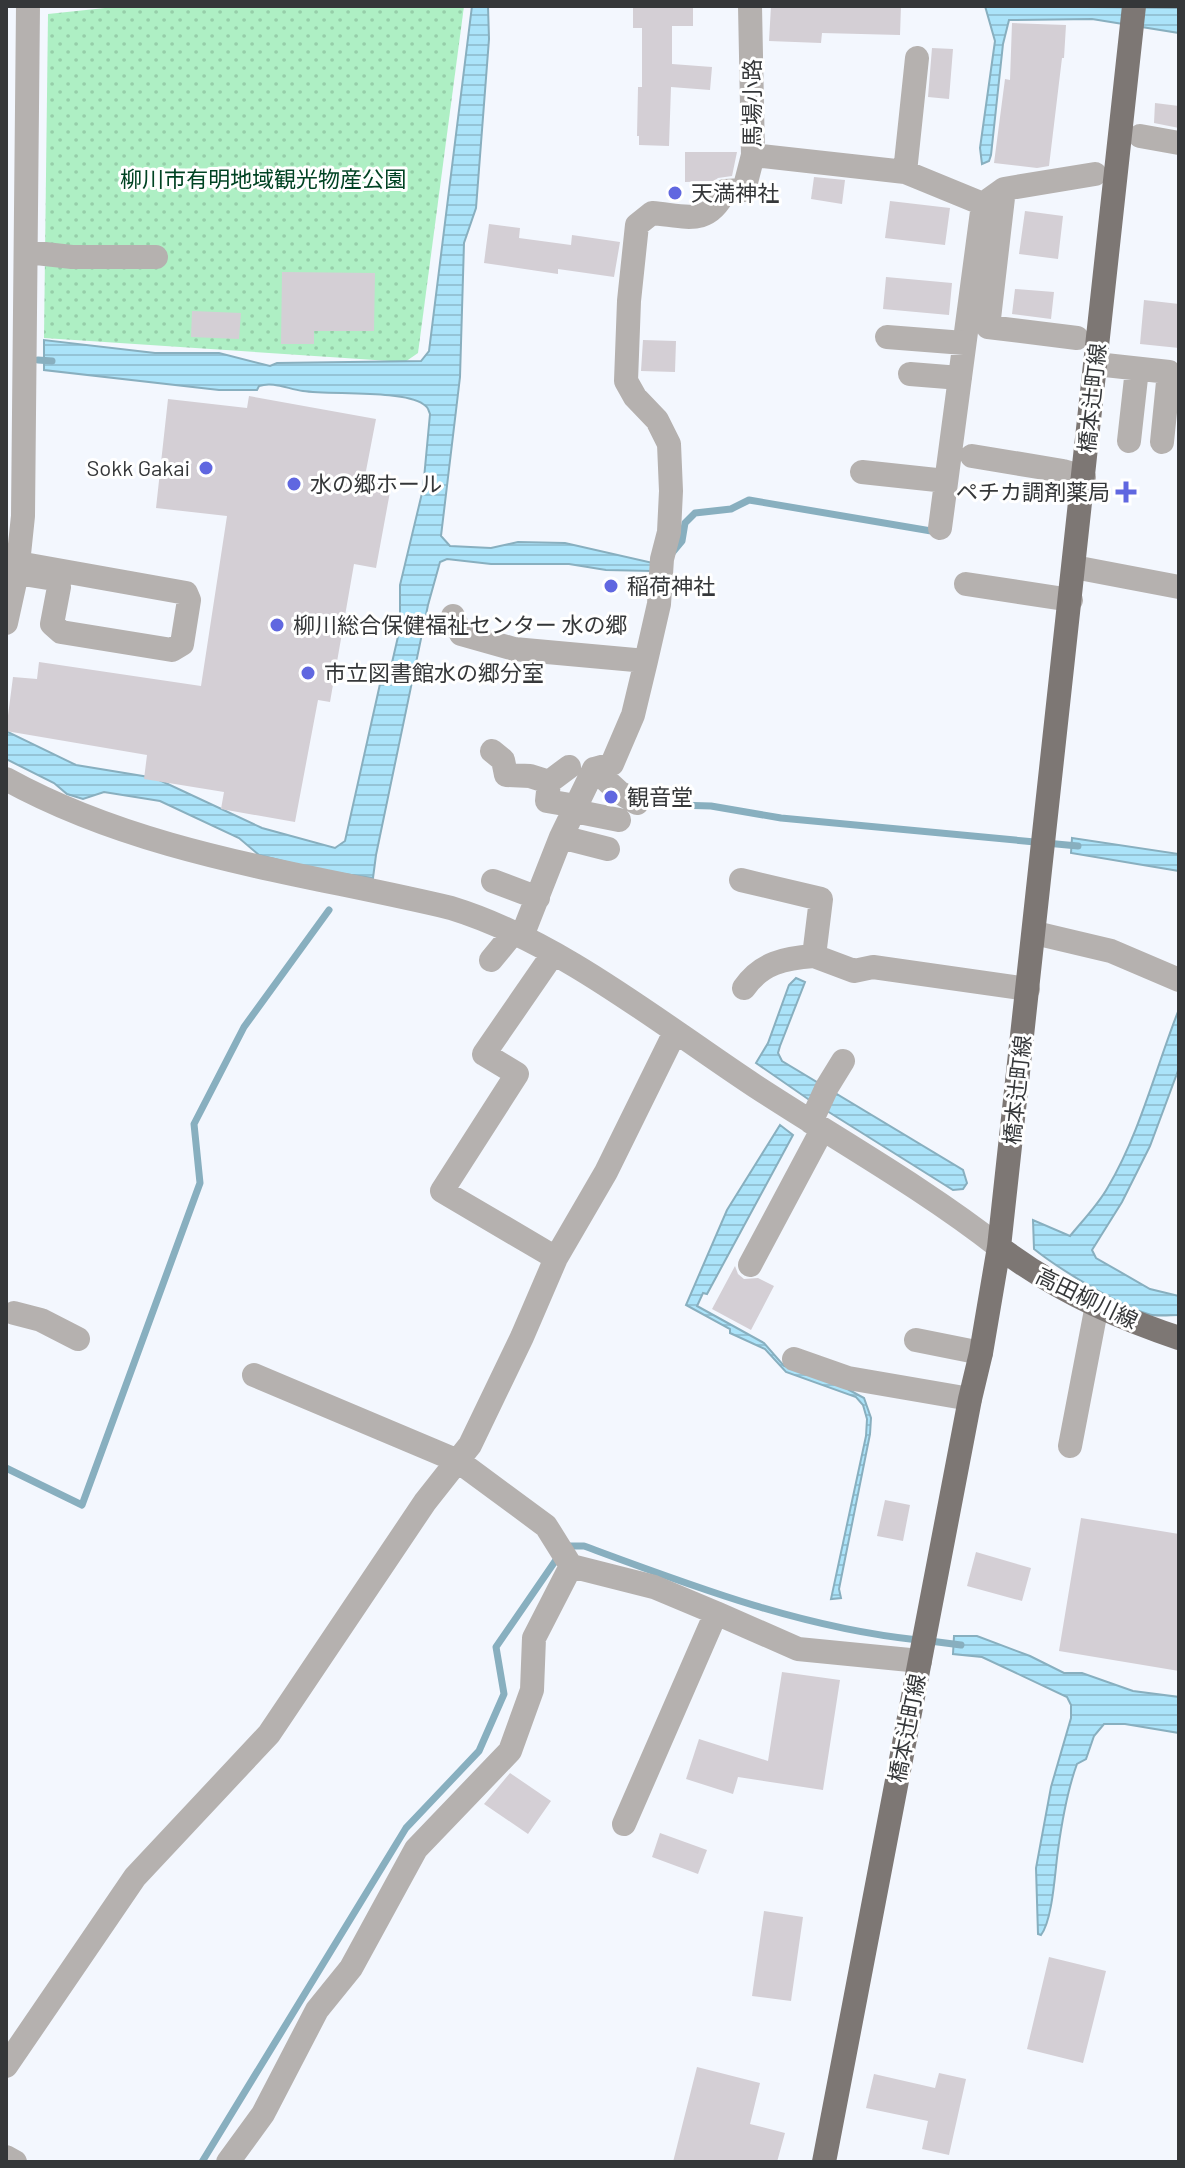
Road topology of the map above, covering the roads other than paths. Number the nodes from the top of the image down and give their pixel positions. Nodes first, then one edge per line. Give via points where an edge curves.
1 (750, 6) edge
2 (21, 8) edge
3 (1133, 17) edge
4 (917, 58) dead end
5 (1140, 136) dead end
6 (1179, 143) edge
7 (753, 155) junction
8 (905, 172) junction
9 (1095, 174) dead end
10 (1004, 189) junction
11 (983, 204) junction
12 (27, 252) junction
13 (156, 257) dead end
14 (887, 337) dead end
15 (1077, 338) dead end
16 (964, 343) junction
17 (1096, 364) junction
18 (1137, 369) junction
19 (910, 374) dead end
20 (960, 378) junction
21 (1129, 441) dead end
22 (1162, 442) dead end
23 (972, 456) dead end
24 (862, 472) dead end
25 (1084, 477) junction
26 (946, 481) junction
27 (940, 528) dead end
28 (1074, 567) junction
29 (18, 568) junction
30 (966, 584) dead end
31 (1179, 587) edge
32 (1071, 600) junction
33 (453, 616) dead end
34 (6, 623) edge
35 (646, 661) junction
36 (492, 751) dead end
37 (569, 767) dead end
38 (609, 769) junction
39 (6, 779) edge
40 (549, 782) junction
41 (637, 803) dead end
42 (575, 808) junction
43 (619, 820) dead end
44 (561, 837) junction
45 (608, 849) dead end
46 (741, 880) dead end
47 (493, 881) dead end
48 (538, 898) junction
49 (1035, 933) junction
50 (518, 934) junction
51 (553, 954) junction
52 (814, 956) junction
53 (491, 960) dead end
54 (1179, 980) edge
55 (744, 988) dead end
56 (1028, 989) junction
57 (675, 1032) junction
58 (843, 1061) dead end
59 (817, 1122) junction
60 (999, 1247) junction
61 (556, 1258) junction
62 (750, 1265) dead end
63 (1097, 1305) junction
64 (9, 1310) edge
65 (1179, 1338) edge
66 (78, 1339) dead end
67 (916, 1340) dead end
68 (981, 1353) junction
69 (794, 1359) dead end
70 (254, 1375) dead end
71 (970, 1399) junction
72 (1070, 1446) dead end
73 (458, 1461) junction
74 (571, 1566) junction
75 (716, 1613) junction
76 (920, 1661) junction
77 (624, 1824) dead end
78 (6, 2066) edge
79 (6, 2157) edge
80 (15, 2162) edge
81 (228, 2162) edge
82 (824, 2162) edge

1 - 7 street, 馬場小路
2 - 12 street
3 - 17 main road, 橋本辻町線
4 - 8 street
5 - 6 street
7 - 8 street
7 - 35 street, 馬場小路 via 744,190 725,191 709,214 696,218 652,213 637,225 626,381 645,399 669,444 671,491 659,604
8 - 11 street
9 - 10 street
10 - 11 street
10 - 15 street via 988,327
11 - 16 street
12 - 13 street
12 - 29 street
14 - 16 street
16 - 20 street
17 - 18 street
17 - 25 main road, 橋本辻町線
18 - 21 street
18 - 22 street via 1169,372
19 - 20 street
20 - 26 street
23 - 25 street
24 - 26 street
25 - 28 main road, 橋本辻町線
26 - 27 street
28 - 31 street
28 - 32 main road, 橋本辻町線
29 - 29 street via 186,593 182,644 172,650 61,632 52,624 59,587 54,579
29 - 34 street
30 - 32 street
32 - 49 main road, 橋本辻町線
33 - 35 street via 461,634 514,649
35 - 38 street via 633,715
36 - 40 street via 503,760 506,775
37 - 40 street
38 - 41 street via 619,792
38 - 42 street
39 - 50 street via 72,811 170,845 451,908
40 - 42 street via 547,801
42 - 43 street
42 - 44 street
44 - 45 street
44 - 48 street
46 - 52 street via 821,899
47 - 48 street
48 - 50 street
49 - 54 street via 1111,951
49 - 56 main road, 橋本辻町線
50 - 51 street
50 - 53 street
51 - 57 street
51 - 61 street via 484,1054 517,1074 442,1191
52 - 55 street via 771,963 754,973
52 - 56 street via 854,971 873,967
56 - 60 main road, 橋本辻町線
57 - 59 street
57 - 61 street via 606,1172
58 - 59 street via 827,1087
59 - 60 street
59 - 62 street
60 - 63 main road, 高田柳川線 via 1032,1272
60 - 68 main road, 橋本辻町線
61 - 73 street
63 - 65 main road, 高田柳川線
63 - 72 street
64 - 66 street
67 - 68 street
68 - 71 main road, 橋本辻町線
69 - 71 street via 848,1378
70 - 73 street
71 - 76 main road, 橋本辻町線
73 - 74 street via 546,1526
73 - 78 street via 269,1734 135,1877
74 - 75 street via 654,1587
74 - 81 street via 534,1638 532,1690 510,1751 416,1849 351,1968 317,2010 263,2114
75 - 76 street via 798,1649
75 - 77 street
76 - 82 main road, 橋本辻町線
79 - 80 street

